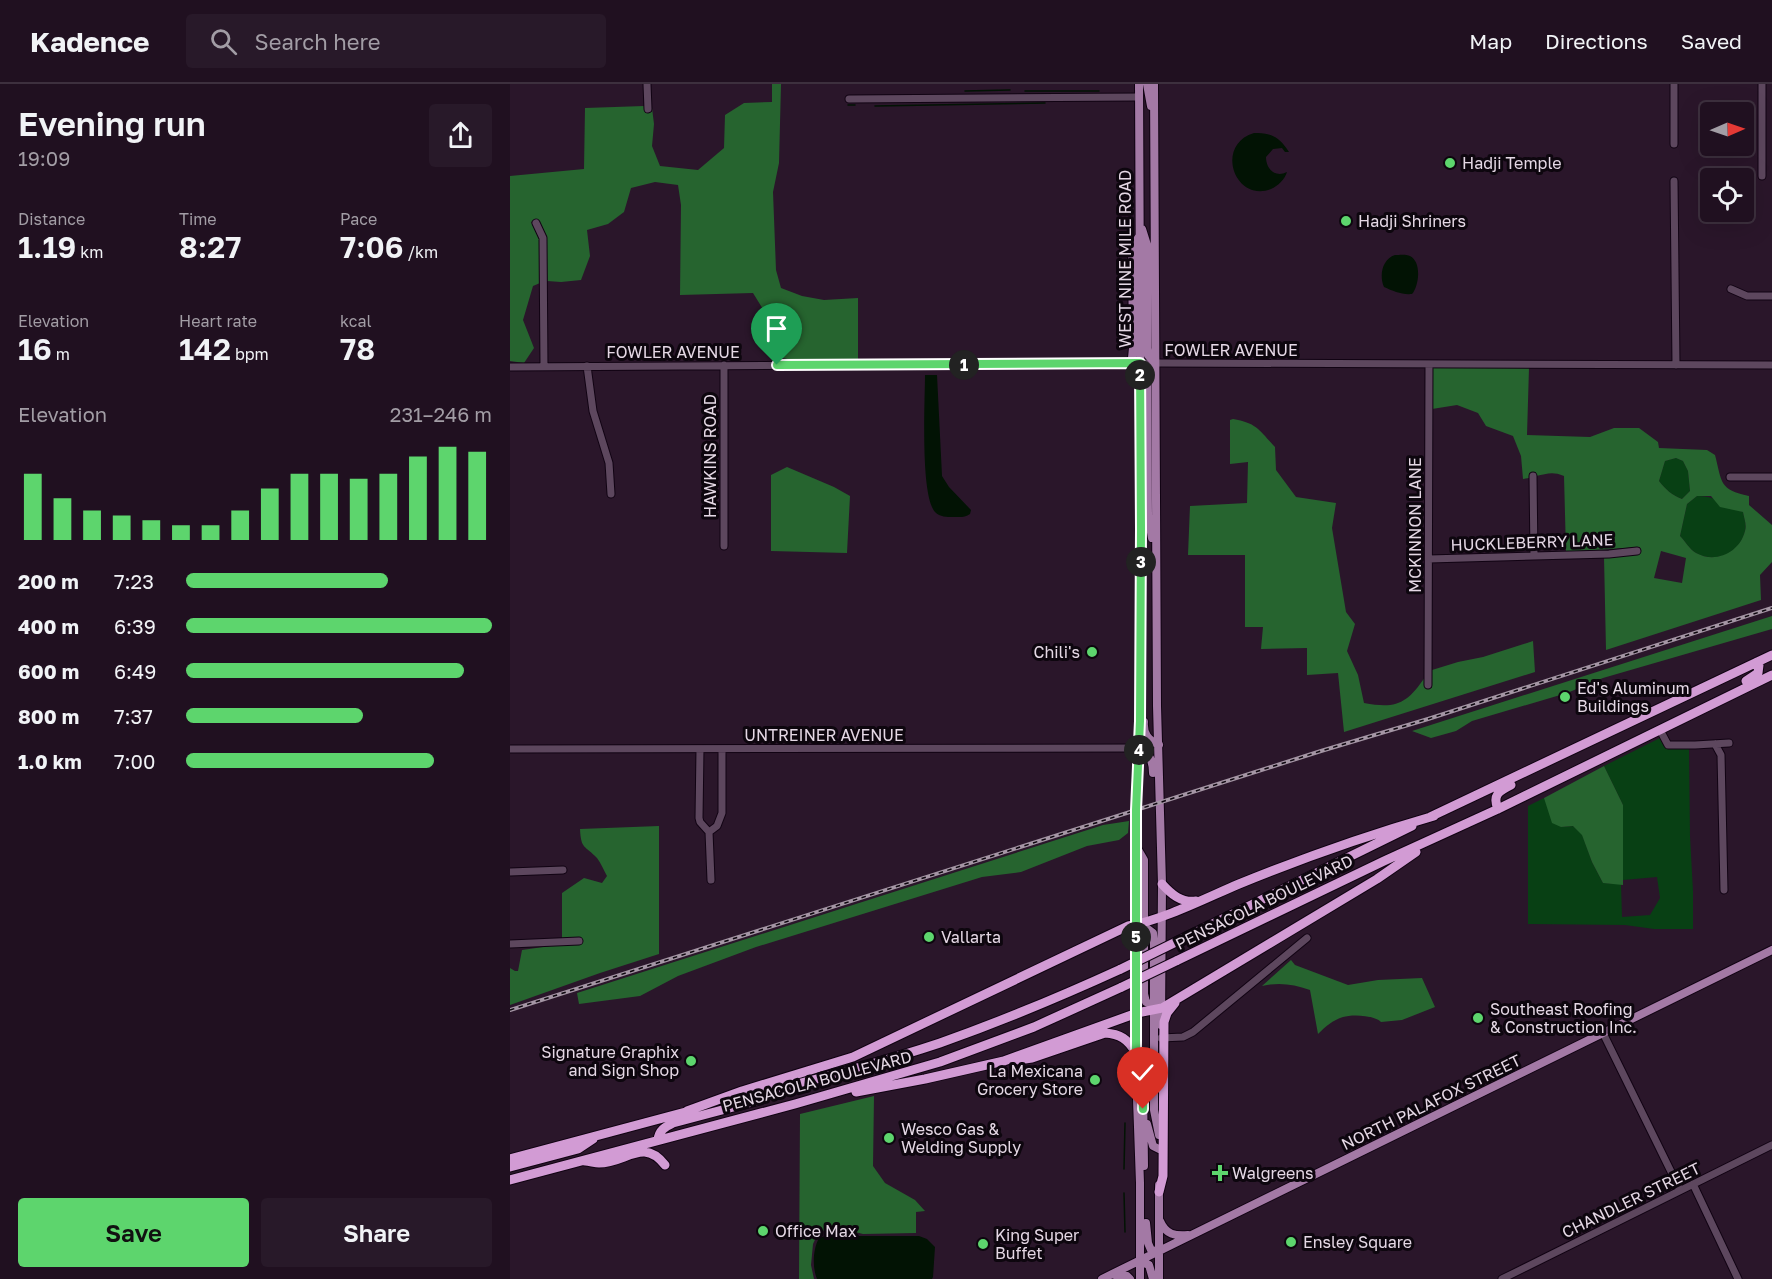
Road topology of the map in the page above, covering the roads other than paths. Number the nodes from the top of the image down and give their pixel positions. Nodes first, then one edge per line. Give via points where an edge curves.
1 (647, 84) edge
2 (1139, 84) edge
3 (1147, 84) edge
4 (1154, 84) edge
5 (1674, 84) edge
6 (1762, 84) edge
7 (1139, 97) junction
8 (849, 99) dead end
9 (648, 109) dead end
10 (1155, 118) junction
11 (1674, 144) dead end
12 (1762, 176) dead end
13 (1674, 181) dead end
14 (1139, 221) junction
15 (536, 223) dead end
16 (1139, 235) junction
17 (1731, 289) dead end
18 (1772, 296) edge
19 (1140, 363) junction
20 (1155, 363) junction
21 (1128, 364) junction
22 (1429, 364) junction
23 (724, 365) junction
24 (1676, 365) junction
25 (1772, 365) edge
26 (544, 366) junction
27 (587, 366) junction
28 (510, 367) edge
29 (1533, 476) dead end
30 (1730, 477) dead end
31 (1772, 477) edge
32 (611, 494) dead end
33 (724, 546) dead end
34 (1637, 551) dead end
35 (1534, 556) junction
36 (1156, 559) junction
37 (1429, 559) junction
38 (1772, 655) edge
39 (1757, 662) junction
40 (1140, 666) junction
41 (1772, 675) edge
42 (1428, 685) dead end
43 (1694, 713) junction
44 (1660, 730) junction
45 (1729, 742) dead end
46 (1715, 744) junction
47 (1159, 745) junction
48 (1139, 748) junction
49 (510, 749) edge
50 (700, 749) junction
51 (722, 749) junction
52 (1556, 758) junction
53 (1159, 796) junction
54 (1498, 809) junction
55 (1434, 816) junction
56 (709, 832) junction
57 (1434, 839) junction
58 (563, 870) dead end
59 (510, 872) edge
60 (711, 880) dead end
61 (1162, 884) junction
62 (1724, 890) dead end
63 (1201, 901) junction
64 (1162, 916) junction
65 (1141, 924) junction
66 (1307, 938) dead end
67 (579, 941) dead end
68 (510, 944) edge
69 (1772, 950) edge
70 (1178, 1000) junction
71 (1157, 1008) junction
72 (1137, 1013) junction
73 (1604, 1033) junction
74 (1162, 1038) junction
75 (1136, 1053) junction
76 (1001, 1062) junction
77 (1136, 1071) junction
78 (774, 1090) junction
79 (795, 1104) junction
80 (1143, 1109) junction
81 (687, 1111) junction
82 (600, 1134) junction
83 (1159, 1135) junction
84 (658, 1140) junction
85 (1772, 1145) edge
86 (1159, 1149) junction
87 (510, 1159) edge
88 (582, 1160) junction
89 (665, 1165) dead end
90 (510, 1167) edge
91 (510, 1180) edge
92 (1693, 1184) junction
93 (1680, 1190) junction
94 (1159, 1192) junction
95 (1159, 1219) junction
96 (1192, 1235) junction
97 (1159, 1252) junction
98 (1140, 1261) junction
99 (1112, 1275) junction
100 (1102, 1279) edge
101 (1130, 1279) edge
102 (1140, 1279) edge
103 (1154, 1279) edge
104 (1159, 1279) edge
105 (1502, 1279) edge
106 (1738, 1279) edge

1 - 9 street
2 - 7 main road, WEST NINE MILE ROAD
3 - 10 main road
4 - 10 main road, WEST NINE MILE ROAD
5 - 11 street
6 - 12 street
7 - 8 street
7 - 14 main road, WEST NINE MILE ROAD
10 - 20 main road, WEST NINE MILE ROAD
13 - 24 street
14 - 16 main road, WEST NINE MILE ROAD
14 - 20 main road via 1147,245 1148,355
15 - 26 street via 543,238
16 - 19 main road, WEST NINE MILE ROAD
16 - 21 main road via 1132,250 1133,348
17 - 18 street via 1747,296
19 - 20 street, FOWLER AVENUE
19 - 21 street, FOWLER AVENUE
19 - 36 main road via 1147,380 1148,515
19 - 40 main road, WEST NINE MILE ROAD
20 - 22 street, FOWLER AVENUE
20 - 36 main road, WEST NINE MILE ROAD
21 - 23 street, FOWLER AVENUE
22 - 24 street, FOWLER AVENUE
22 - 37 street, MCKINNON LANE
23 - 27 street, FOWLER AVENUE
23 - 33 street, HAWKINS ROAD
24 - 25 street, FOWLER AVENUE
26 - 27 street, FOWLER AVENUE
26 - 28 street, FOWLER AVENUE
27 - 32 street via 593,411 609,463
29 - 35 street
30 - 31 street
34 - 35 street, HUCKLEBERRY LANE
35 - 37 street, HUCKLEBERRY LANE
36 - 47 main road, WEST NINE MILE ROAD
37 - 42 street, MCKINNON LANE
38 - 39 highway, PENSACOLA BOULEVARD
39 - 43 highway via 1759,670 1754,677 1707,699
39 - 52 highway, PENSACOLA BOULEVARD
40 - 47 main road via 1145,675 1145,732 1150,741
40 - 48 main road, WEST NINE MILE ROAD
41 - 43 highway, PENSACOLA BOULEVARD
43 - 44 highway, PENSACOLA BOULEVARD
44 - 46 street via 1668,745
44 - 54 highway, PENSACOLA BOULEVARD
45 - 46 street
46 - 62 street via 1721,755
47 - 53 main road, WEST NINE MILE ROAD
48 - 51 street, UNTREINER AVENUE
48 - 53 main road via 1153,765 1153,784
48 - 65 main road, WEST NINE MILE ROAD via 1136,845 1144,860
49 - 50 street, UNTREINER AVENUE
50 - 51 street, UNTREINER AVENUE
50 - 56 street via 699,819
51 - 56 street via 722,813 717,826
52 - 54 highway via 1540,772 1499,792 1495,802
52 - 55 highway, PENSACOLA BOULEVARD
53 - 61 main road, WEST NINE MILE ROAD
54 - 57 highway, PENSACOLA BOULEVARD
55 - 63 highway via 1278,868
55 - 78 highway, PENSACOLA BOULEVARD, bridge via 1038,1006 885,1060
56 - 60 street
57 - 70 highway via 1377,879
57 - 79 highway, PENSACOLA BOULEVARD, bridge via 1055,1018 912,1071
58 - 59 street
61 - 63 highway via 1171,894 1188,902
61 - 64 main road, WEST NINE MILE ROAD
63 - 64 highway
64 - 65 highway
64 - 71 main road, WEST NINE MILE ROAD
65 - 71 main road via 1144,994 1146,1002
65 - 72 main road
65 - 81 highway via 1128,926 853,1057
66 - 74 street via 1193,1032 1183,1037
67 - 68 street
69 - 73 main road, NORTH PALAFOX STREET
70 - 71 highway
70 - 74 highway via 1167,1013
71 - 72 highway
71 - 74 main road, WEST NINE MILE ROAD
71 - 83 main road via 1154,1110
72 - 75 main road
72 - 76 highway
73 - 93 street
73 - 96 main road, NORTH PALAFOX STREET
74 - 83 main road, WEST NINE MILE ROAD
74 - 94 highway via 1163,1176
75 - 76 highway via 1123,1037 1105,1033 1032,1058
75 - 77 main road
76 - 79 highway
77 - 80 main road via 1143,1084
77 - 98 main road
78 - 81 highway, PENSACOLA BOULEVARD
78 - 84 highway via 756,1101 672,1123 663,1128
79 - 84 highway, PENSACOLA BOULEVARD
80 - 86 main road via 1152,1146
80 - 97 main road via 1146,1234 1151,1250
81 - 82 highway, PENSACOLA BOULEVARD
82 - 87 highway, PENSACOLA BOULEVARD
82 - 90 highway via 578,1149
83 - 86 main road, WEST NINE MILE ROAD
84 - 88 highway, PENSACOLA BOULEVARD
85 - 92 street, CHANDLER STREET
86 - 94 main road, WEST NINE MILE ROAD
88 - 89 highway via 600,1163 645,1151
88 - 91 highway, PENSACOLA BOULEVARD
92 - 93 street, CHANDLER STREET
92 - 106 street
93 - 105 street, CHANDLER STREET
94 - 95 main road, WEST NINE MILE ROAD
95 - 96 main road via 1169,1233
95 - 97 main road, WEST NINE MILE ROAD
96 - 97 main road, NORTH PALAFOX STREET
97 - 98 main road, NORTH PALAFOX STREET
97 - 104 main road, WEST NINE MILE ROAD
98 - 99 main road, NORTH PALAFOX STREET
98 - 102 main road
98 - 103 main road via 1149,1265
99 - 100 main road, NORTH PALAFOX STREET
99 - 101 main road

